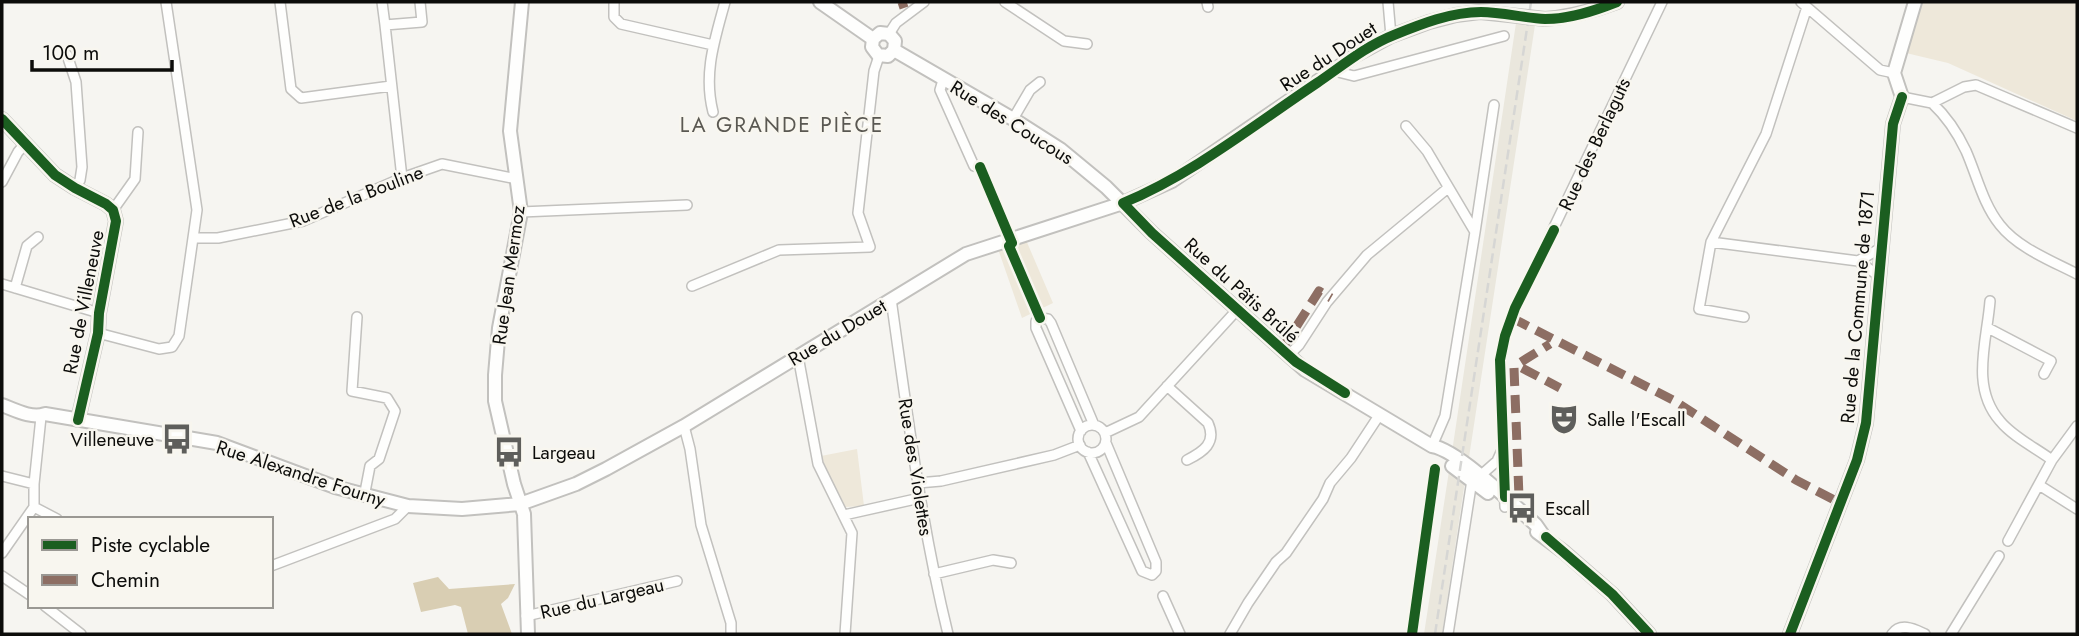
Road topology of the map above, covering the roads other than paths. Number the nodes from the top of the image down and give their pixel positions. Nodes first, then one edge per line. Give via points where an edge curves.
1 (166, 2) edge
2 (280, 2) edge
3 (382, 2) edge
4 (420, 2) edge
5 (522, 2) edge
6 (614, 2) edge
7 (725, 2) edge
8 (820, 2) edge
9 (925, 2) edge
10 (1005, 2) edge
11 (1388, 2) edge
12 (1617, 2) edge
13 (1662, 2) edge
14 (1915, 2) edge
15 (1804, 4) edge
16 (385, 25) junction
17 (889, 34) junction
18 (1391, 36) junction
19 (1504, 36) dead end
20 (873, 39) junction
21 (1087, 44) dead end
22 (713, 45) junction
23 (894, 50) junction
24 (67, 55) dead end
25 (879, 56) junction
26 (1334, 71) junction
27 (1894, 73) junction
28 (943, 80) junction
29 (1040, 82) dead end
30 (391, 86) junction
31 (1902, 97) junction
32 (1932, 103) junction
33 (1494, 105) dead end
34 (713, 112) dead end
35 (2, 118) edge
36 (1013, 119) junction
37 (1406, 126) dead end
38 (2077, 128) edge
39 (138, 132) dead end
40 (24, 145) junction
41 (980, 167) dead end
42 (402, 178) junction
43 (517, 179) junction
44 (2, 182) edge
45 (75, 188) junction
46 (1448, 188) junction
47 (1123, 204) junction
48 (687, 205) dead end
49 (113, 210) junction
50 (521, 212) junction
51 (1475, 232) junction
52 (38, 237) dead end
53 (193, 238) junction
54 (1711, 242) junction
55 (1881, 248) junction
56 (1858, 261) junction
57 (2077, 274) edge
58 (1879, 276) junction
59 (2, 284) edge
60 (692, 286) dead end
61 (15, 288) junction
62 (891, 299) junction
63 (1990, 301) dead end
64 (1237, 310) junction
65 (99, 313) junction
66 (357, 317) dead end
67 (1744, 317) dead end
68 (1988, 328) junction
69 (98, 333) junction
70 (1289, 355) junction
71 (797, 356) junction
72 (2044, 374) dead end
73 (1167, 386) junction
74 (2, 405) edge
75 (1380, 414) junction
76 (41, 417) junction
77 (78, 420) junction
78 (1094, 425) junction
79 (684, 426) junction
80 (2077, 426) edge
81 (1081, 431) junction
82 (1105, 433) junction
83 (1106, 443) junction
84 (1080, 444) junction
85 (1432, 446) junction
86 (1503, 448) junction
87 (1088, 452) junction
88 (1187, 460) dead end
89 (2052, 460) junction
90 (1435, 470) dead end
91 (2, 476) edge
92 (1473, 477) junction
93 (918, 483) junction
94 (34, 484) junction
95 (2039, 485) junction
96 (364, 496) junction
97 (920, 498) junction
98 (1505, 502) junction
99 (520, 504) junction
100 (408, 506) junction
101 (34, 507) junction
102 (2077, 509) edge
103 (844, 515) junction
104 (53, 517) edge
105 (2008, 541) dead end
106 (2, 553) edge
107 (1999, 556) dead end
108 (1012, 563) dead end
109 (273, 565) edge
110 (934, 574) junction
111 (2, 576) edge
112 (677, 581) dead end
113 (28, 595) edge
114 (1163, 596) dead end
115 (48, 608) edge
116 (526, 616) junction
117 (81, 634) edge
118 (528, 634) edge
119 (731, 634) edge
120 (845, 634) edge
121 (948, 634) edge
122 (1180, 634) edge
123 (1230, 634) edge
124 (1412, 634) edge
125 (1448, 634) edge
126 (1649, 634) edge
127 (1790, 634) edge
128 (1892, 634) edge
129 (1925, 634) edge
130 (1951, 634) edge

1 - 53 street via 197,204
2 - 30 street via 291,89 302,98
3 - 16 street
4 - 16 street via 422,22
5 - 43 street, Rue Jean Mermoz via 510,131
6 - 22 street via 614,17 621,23
7 - 22 street
8 - 20 street
9 - 17 street via 896,23
10 - 21 street via 1064,41
11 - 18 street
12 - 18 street, Rue du Douet, bridge via 1566,18 1480,12 1456,15
13 - 86 street, Rue des Berlaguts via 1512,318 1500,366
14 - 27 street
15 - 27 street via 1880,70
15 - 54 street via 1766,134
16 - 30 street
17 - 20 street
17 - 23 street via 895,41
18 - 26 street, Rue du Douet
19 - 26 street via 1354,76
20 - 25 street via 872,49
22 - 34 street via 708,91
23 - 25 street
23 - 28 street, Rue des Coucous
24 - 45 street via 76,82 82,167
25 - 60 street via 858,213 870,247 779,250
26 - 47 street, Rue du Douet via 1172,181
27 - 31 street
28 - 36 street, Rue des Coucous
28 - 41 street via 940,90 974,166
29 - 36 street
30 - 42 street
31 - 32 street
31 - 55 street, Rue de la Commune de 1871 via 1893,124
32 - 38 street via 1976,85
32 - 57 street via 1966,150 2000,225 2017,242
33 - 51 street
35 - 40 street, Rue de Villeneuve
36 - 47 street, Rue des Coucous via 1074,160
37 - 46 street
39 - 49 street, Rue de Villeneuve via 135,179
40 - 44 street
40 - 45 street, Rue de Villeneuve
42 - 43 street, Rue de la Bouline via 442,164
42 - 53 street, Rue de la Bouline via 303,221 218,238
43 - 50 street, Rue Jean Mermoz
45 - 49 street, Rue de Villeneuve
46 - 51 street
46 - 70 street via 1367,256
47 - 62 street, Rue du Douet via 966,254
47 - 64 street, Rue du Pâtis Brûlé
48 - 50 street
49 - 65 street, Rue de Villeneuve via 116,221
50 - 99 street, Rue Jean Mermoz via 495,374 495,401
51 - 85 street via 1446,416
52 - 61 street via 27,246
53 - 69 street, Rue de Villeneuve via 179,336 172,347 159,349
54 - 56 street
54 - 67 street via 1699,309
55 - 56 street
55 - 58 street, Rue de la Commune de 1871
56 - 58 street
58 - 127 street, Rue de la Commune de 1871 via 1866,423 1857,460
59 - 61 street
61 - 65 street
62 - 71 street, Rue du Douet
62 - 93 street, Rue des Violettes
63 - 68 street
64 - 70 street, Rue du Pâtis Brûlé
64 - 73 street
65 - 69 street, Rue de Villeneuve
66 - 96 street via 352,391 387,398 395,411 379,459 370,466
68 - 72 street via 2051,361
68 - 89 street via 1981,380 1985,399 2000,422
69 - 77 street, Rue de Villeneuve
70 - 75 street, Rue du Pâtis Brûlé via 1318,378
71 - 79 street, Rue du Douet
71 - 103 street via 818,464
73 - 82 street via 1139,417
73 - 88 street via 1212,431 1203,452
74 - 76 street, Rue Alexandre Fourny
75 - 85 street, Rue du Pâtis Brûlé
75 - 123 street
76 - 77 street, Rue Alexandre Fourny
76 - 94 street
77 - 96 street, Rue Alexandre Fourny via 217,443
78 - 81 street
78 - 81 street via 1051,323 1040,318 1036,328
78 - 82 street
79 - 99 street, Rue du Douet via 576,484
79 - 119 street via 701,524
80 - 89 street
81 - 84 street
82 - 83 street
83 - 87 street via 1097,452
83 - 87 street via 1156,562 1152,575 1142,571
84 - 87 street
84 - 93 street via 1054,455
85 - 92 street, Rue du Pâtis Brûlé
85 - 92 street, Rue du Pâtis Brûlé via 1461,462
86 - 92 street via 1497,461
86 - 98 street, Rue des Berlaguts
89 - 95 street
90 - 124 street
91 - 94 street
92 - 98 street
92 - 125 street
93 - 97 street, Rue des Violettes
94 - 101 street
95 - 102 street
95 - 105 street
96 - 100 street, Rue Alexandre Fourny
97 - 103 street
97 - 110 street, Rue des Violettes
98 - 126 street via 1612,594
99 - 100 street, Rue Alexandre Fourny via 462,509
99 - 116 street, Rue du Largeau
100 - 109 street via 395,519
101 - 104 street
101 - 106 street
103 - 120 street via 852,533
107 - 130 street
108 - 110 street via 993,561
110 - 121 street, Rue des Violettes
111 - 113 street
112 - 116 street, Rue du Largeau
114 - 122 street
115 - 117 street
116 - 118 street, Rue du Largeau
128 - 129 street via 1909,627

